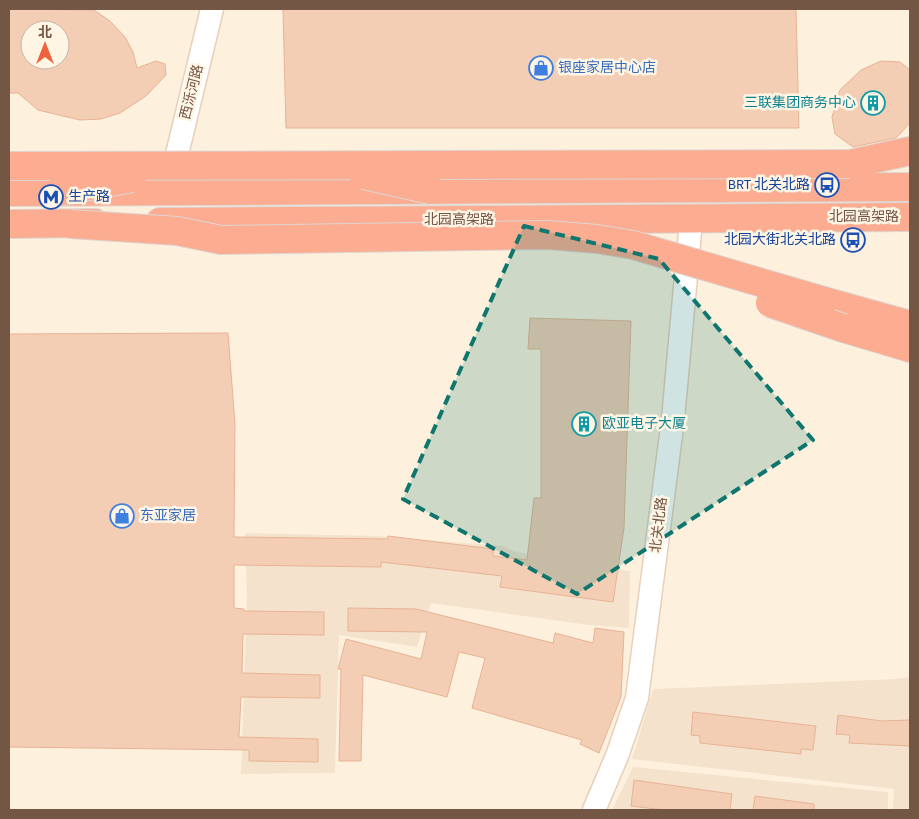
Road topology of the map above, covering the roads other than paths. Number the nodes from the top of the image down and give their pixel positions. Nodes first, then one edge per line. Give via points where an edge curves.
1 (212, 9) edge
2 (910, 151) edge
3 (910, 160) edge
4 (314, 164) junction
5 (850, 164) junction
6 (197, 165) junction
7 (9, 166) edge
8 (172, 175) dead end
9 (910, 187) edge
10 (431, 190) junction
11 (9, 192) edge
12 (58, 192) junction
13 (910, 217) edge
14 (419, 220) junction
15 (9, 224) edge
16 (70, 224) junction
17 (690, 232) dead end
18 (547, 235) junction
19 (221, 240) junction
20 (308, 240) junction
21 (9, 241) edge
22 (910, 325) edge
23 (910, 348) edge
24 (594, 810) edge

1 - 8 street, 西泺河路
2 - 5 highway
3 - 5 highway
4 - 5 highway, bridge
4 - 6 highway, bridge
4 - 10 highway, bridge
6 - 7 highway, bridge
6 - 12 highway, bridge
9 - 10 highway, 北园高架路
10 - 12 highway, 北园高架路, bridge
11 - 12 highway, 北园高架路
13 - 14 highway, 北园高架路
14 - 16 highway, 北园高架路, bridge
14 - 20 highway, bridge
15 - 16 highway, 北园高架路
16 - 19 highway, bridge via 177,231
17 - 24 street, 北关北路 via 673,419 637,698
18 - 20 highway, bridge
18 - 22 highway, bridge via 633,245
18 - 23 highway, bridge via 625,254
19 - 20 highway, bridge
19 - 21 highway, bridge

